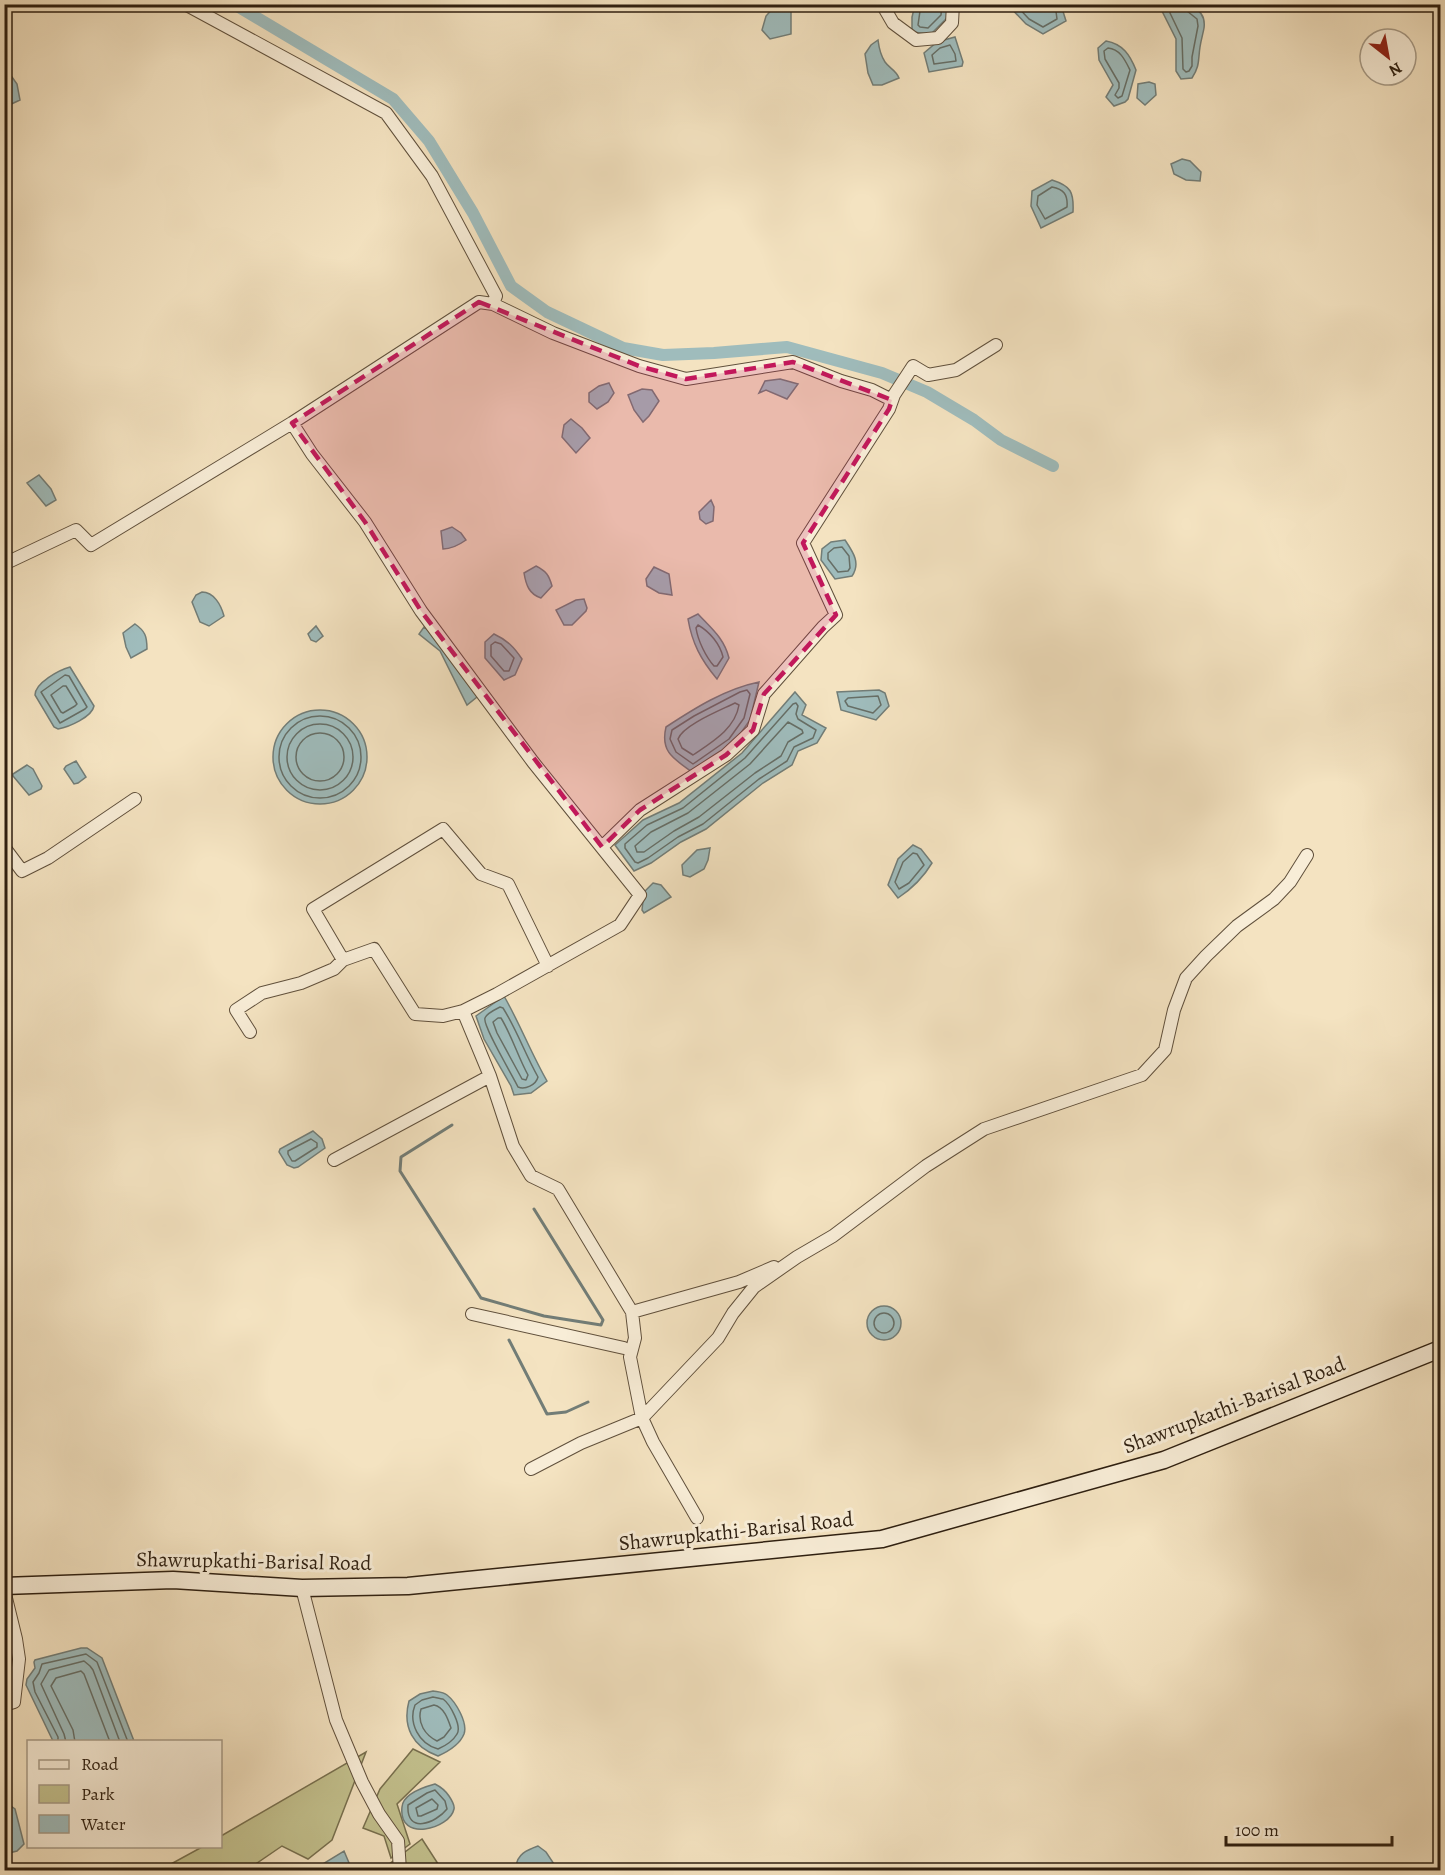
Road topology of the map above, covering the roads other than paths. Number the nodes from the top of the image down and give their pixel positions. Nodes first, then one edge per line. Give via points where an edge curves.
1 (185, 4) edge
2 (882, 4) edge
3 (953, 4) edge
4 (493, 304) junction
5 (996, 345) dead end
6 (893, 397) junction
7 (292, 423) junction
8 (4, 564) edge
9 (135, 799) dead end
10 (4, 847) edge
11 (602, 847) junction
12 (1307, 855) dead end
13 (343, 960) junction
14 (548, 966) junction
15 (463, 1011) junction
16 (250, 1032) dead end
17 (490, 1077) junction
18 (334, 1160) dead end
19 (797, 1257) junction
20 (632, 1312) junction
21 (472, 1314) dead end
22 (624, 1348) dead end
23 (1440, 1349) edge
24 (642, 1418) junction
25 (531, 1469) dead end
26 (697, 1518) dead end
27 (4, 1588) edge
28 (302, 1588) junction
29 (4, 1705) edge
30 (400, 1870) edge

1 - 4 street via 386,113 432,176 496,296
2 - 3 street via 893,23 916,40 938,38 952,23
4 - 6 street via 553,333 639,366 686,379 793,362
4 - 7 street via 479,302
5 - 6 street via 956,370 928,375 913,366
6 - 11 street via 803,543 836,615 764,694 753,730 726,755 640,810
7 - 8 street via 91,544 76,530
7 - 11 street via 365,522 421,611 533,762
9 - 10 street via 48,858 22,871
11 - 14 street via 640,895 620,925
12 - 19 street via 1274,899 1237,926 1186,978 1165,1050 1142,1075 984,1129 926,1166 833,1236
13 - 14 street via 313,909 442,829 481,874 508,884
13 - 15 street via 374,949 415,1014 444,1016
13 - 16 street via 334,969 301,983 262,993 236,1010
14 - 15 street
15 - 17 street
17 - 18 street
17 - 20 street via 513,1146 531,1176 558,1189
19 - 20 street via 739,1282
19 - 24 street via 754,1287 718,1338
20 - 24 street via 635,1338 630,1357
21 - 22 street
23 - 28 main road, Shawrupkathi-Barisal Road via 1164,1460 882,1539 408,1586
24 - 25 street
24 - 26 street
27 - 28 main road, Shawrupkathi-Barisal Road via 173,1580
27 - 29 street via 19,1659 14,1702
28 - 30 street via 336,1720 362,1782 398,1841

